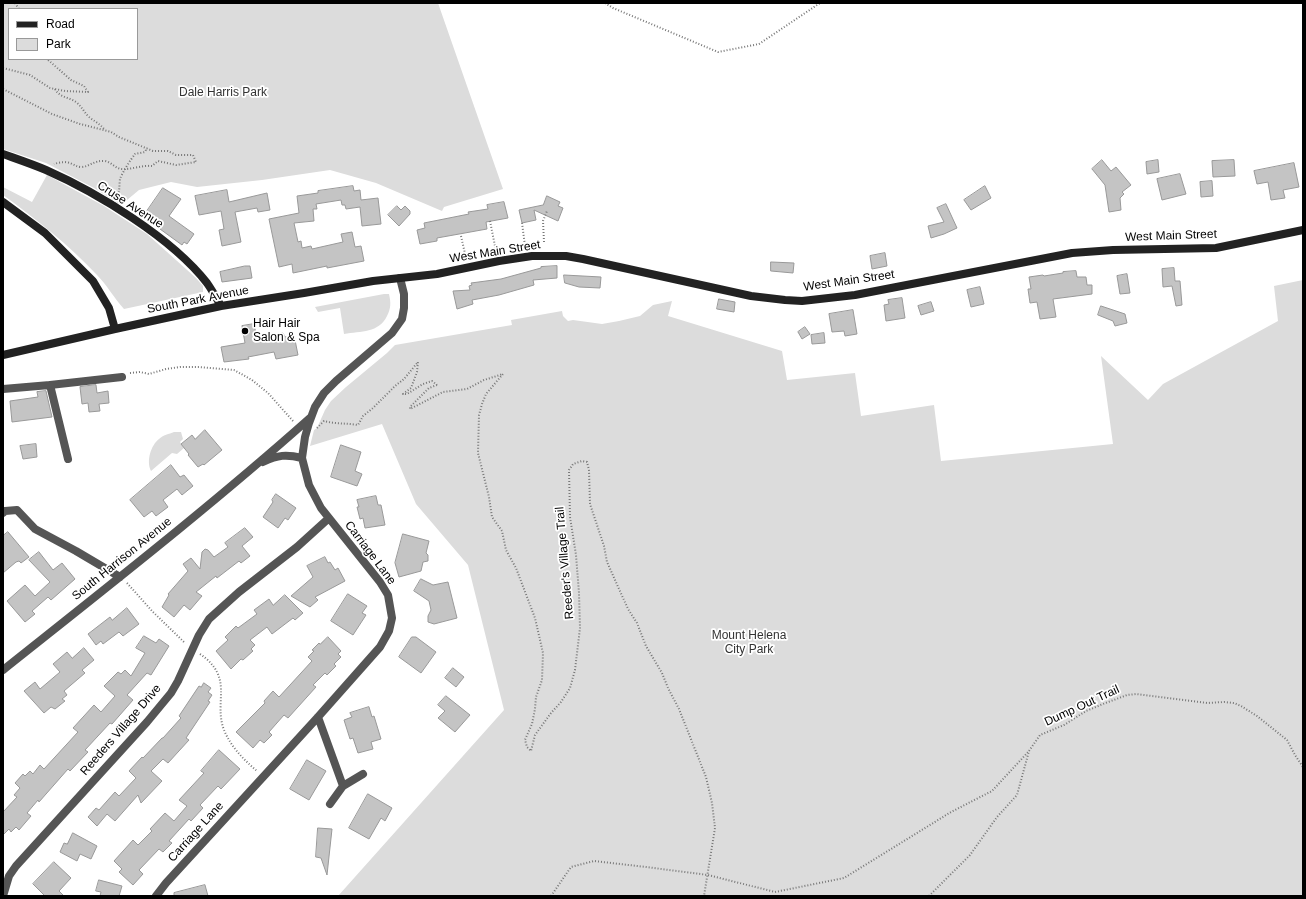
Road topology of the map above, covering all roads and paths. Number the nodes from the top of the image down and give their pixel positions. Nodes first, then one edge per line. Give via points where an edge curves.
1 (604, 3) edge
2 (820, 3) edge
3 (48, 60) edge
4 (3, 68) edge
5 (3, 89) edge
6 (55, 89) junction
7 (104, 129) junction
8 (147, 148) junction
9 (3, 154) edge
10 (126, 168) junction
11 (46, 170) junction
12 (3, 202) edge
13 (113, 206) junction
14 (547, 211) dead end
15 (490, 221) dead end
16 (522, 223) dead end
17 (1303, 230) edge
18 (461, 236) dead end
19 (544, 242) dead end
20 (525, 246) dead end
21 (496, 251) dead end
22 (466, 258) dead end
23 (400, 278) junction
24 (221, 306) junction
25 (115, 329) junction
26 (3, 355) edge
27 (122, 377) joint
28 (50, 385) junction
29 (3, 389) edge
30 (311, 416) junction
31 (295, 423) dead end
32 (305, 437) junction
33 (302, 458) junction
34 (68, 459) dead end
35 (255, 466) junction
36 (3, 513) edge
37 (329, 518) junction
38 (120, 577) junction
39 (193, 649) junction
40 (3, 670) edge
41 (318, 717) junction
42 (1030, 751) junction
43 (1303, 767) edge
44 (363, 774) dead end
45 (263, 776) junction
46 (343, 786) junction
47 (330, 804) dead end
48 (708, 875) junction
49 (3, 896) edge
50 (156, 896) edge
51 (551, 896) edge
52 (704, 896) edge
53 (929, 896) edge

1 - 2 path via 718,52 759,44
3 - 6 path via 71,80 84,86 88,92
4 - 6 path via 30,75
5 - 7 path via 52,114
6 - 7 path via 61,96 76,102
7 - 8 path
8 - 10 path via 145,152 135,154
8 - 10 path via 153,151 168,151 176,155 193,155 196,162 176,165 158,162 152,166
9 - 11 street, Cruse Avenue
10 - 11 path via 116,168 110,162 104,161 85,167 60,162 48,166
10 - 13 path via 120,178 118,196
11 - 13 street, Cruse Avenue
12 - 25 street via 44,234 93,281 109,308
13 - 24 street, Cruse Avenue via 149,230 182,257 207,283
14 - 19 path via 543,221
15 - 21 path
16 - 20 path
17 - 23 street, West Main Street via 1216,248 1072,253 820,300 785,300 751,296 566,256 532,256 437,274
18 - 22 path
23 - 24 street, South Park Avenue
23 - 30 street, Carriage Lane via 404,294 402,318 392,333 328,389
24 - 25 street, South Park Avenue
25 - 26 street, South Park Avenue
27 - 28 street
27 - 31 path via 180,367 234,370 268,393
28 - 29 street
28 - 34 street
30 - 32 street, Carriage Lane
30 - 35 street, South Harrison Avenue
32 - 33 street, Carriage Lane
32 - 48 path, Reeder's Village Trail via 324,421 358,425 363,416 404,379 418,362 418,372 411,388 403,394 432,381 437,385 429,388 410,409 443,392 467,389 503,374 486,394 482,404 479,415 478,453 492,517 502,531 506,550 516,568 534,618 543,653 542,680 536,697 532,724 525,740 531,751 535,735 567,693 576,670 580,628 579,593 570,517 569,470 573,464 587,462 590,504 607,562 679,709 706,777 715,828
33 - 35 street, South Harrison Avenue via 279,456
33 - 37 street, Carriage Lane via 310,485
35 - 38 street, South Harrison Avenue
36 - 38 street via 17,510 35,529
37 - 39 street, Reeders Village Drive via 217,611 209,619
37 - 41 street, Carriage Lane via 380,582 388,596 392,618 389,631 380,647
38 - 39 path
38 - 40 street, South Harrison Avenue
39 - 45 path via 212,663 218,675 222,688 224,730 231,744
39 - 49 street, Reeders Village Drive via 170,693 147,722 16,866 7,881
41 - 45 street, Carriage Lane
41 - 46 street
42 - 43 path, Dump Out Trail via 1040,735 1064,725 1086,711 1136,694 1238,705 1257,716 1287,740
42 - 48 path via 992,791 951,812 844,878 775,892
42 - 53 path, Dump Out Trail via 1017,795 997,817 970,855
44 - 46 street
45 - 50 street, Carriage Lane
46 - 47 street
48 - 51 path via 594,861 571,867
48 - 52 path, Reeder's Village Trail

